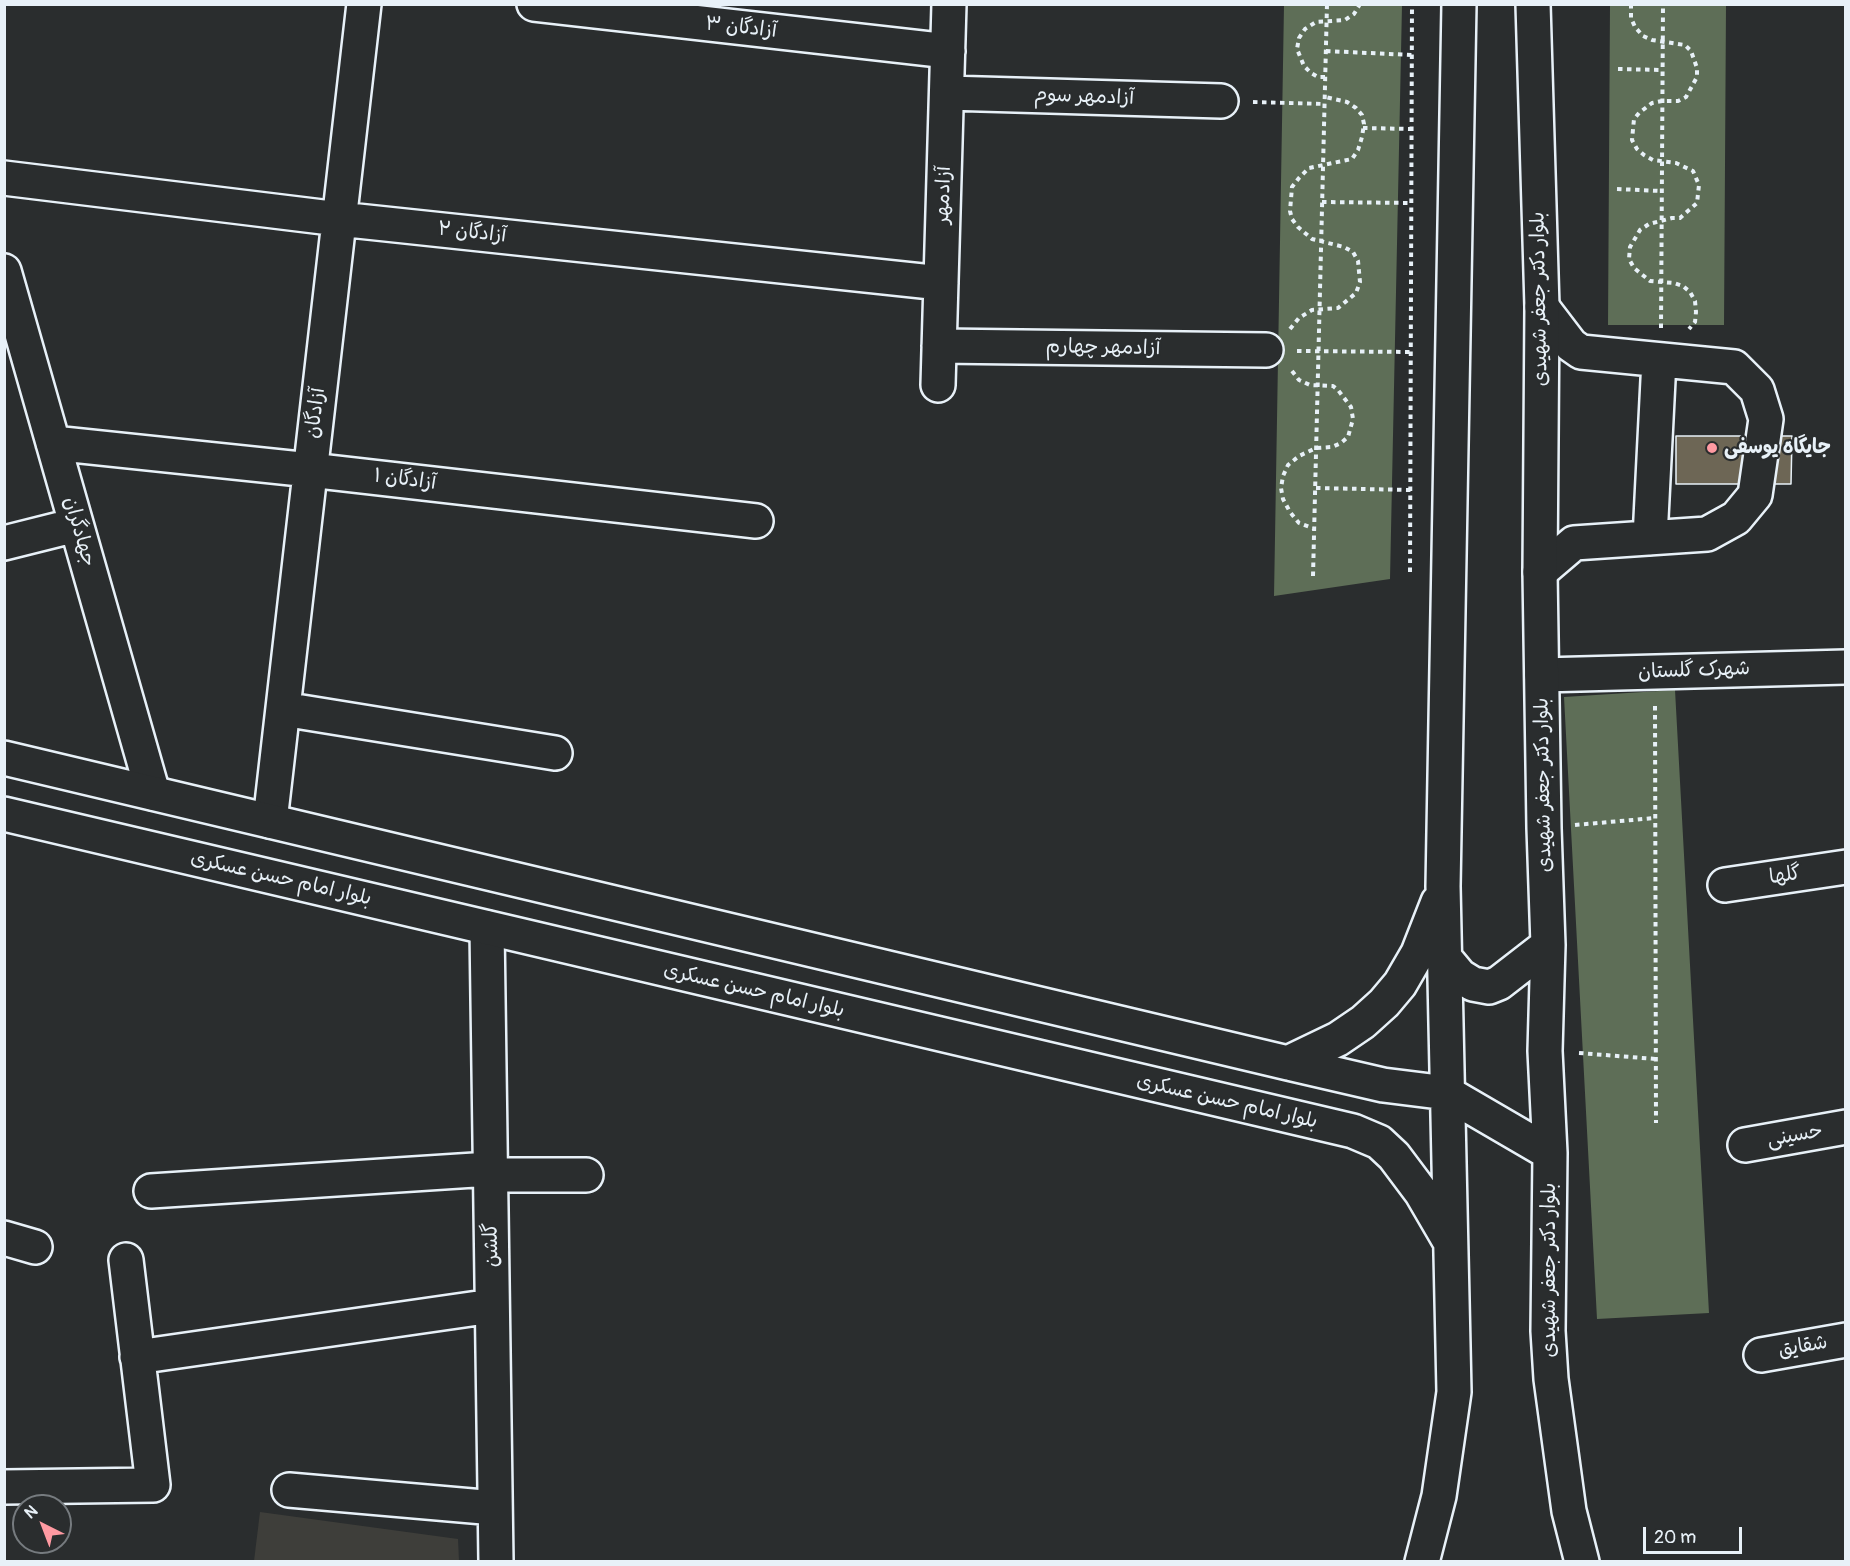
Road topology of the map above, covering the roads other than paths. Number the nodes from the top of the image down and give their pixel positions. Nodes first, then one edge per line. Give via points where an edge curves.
1 (364, 4) edge
2 (534, 4) edge
3 (949, 4) edge
4 (1459, 4) edge
5 (1533, 4) edge
6 (948, 51) junction
7 (947, 93) junction
8 (1221, 101) road end
9 (4, 178) edge
10 (339, 219) junction
11 (4, 272) edge
12 (941, 283) junction
13 (1542, 307) junction
14 (939, 346) junction
15 (1660, 346) junction
16 (1275, 351) road end
17 (16, 353) edge
18 (938, 385) dead end
19 (53, 443) junction
20 (309, 470) junction
21 (756, 521) dead end
22 (76, 525) junction
23 (1650, 538) junction
24 (4, 543) edge
25 (1540, 572) junction
26 (1845, 667) edge
27 (1542, 675) junction
28 (283, 709) junction
29 (555, 753) dead end
30 (4, 758) edge
31 (153, 793) junction
32 (4, 814) edge
33 (270, 821) junction
34 (1845, 867) edge
35 (1725, 885) dead end
36 (1443, 886) junction
37 (487, 928) junction
38 (1548, 945) junction
39 (1445, 958) junction
40 (1288, 1063) junction
41 (1447, 1093) junction
42 (1845, 1127) edge
43 (1745, 1145) dead end
44 (1550, 1153) junction
45 (490, 1172) junction
46 (586, 1175) dead end
47 (151, 1191) dead end
48 (1452, 1244) junction
49 (126, 1260) dead end
50 (492, 1306) junction
51 (1845, 1340) edge
52 (1761, 1354) dead end
53 (137, 1357) junction
54 (4, 1486) edge
55 (288, 1490) dead end
56 (495, 1508) junction
57 (1426, 1558) edge
58 (496, 1562) edge
59 (1582, 1562) edge

1 - 10 street, آزادگان
2 - 6 street, آزادگان ۳
3 - 6 street, آزادمهر
4 - 36 street
5 - 13 street, بلوار دکتر جعفر شهیدی
6 - 7 street, آزادمهر
7 - 8 street, آزادمهر سوم
7 - 12 street, آزادمهر
9 - 10 street, آزادگان ۲
10 - 12 street, آزادگان ۲
10 - 20 street, آزادگان
11 - 17 street, جهادگران
12 - 14 street, آزادمهر
13 - 15 street via 1571,345 1581,351
13 - 25 street, بلوار دکتر جعفر شهیدی
14 - 16 street, آزادمهر چهارم
14 - 18 street, آزادمهر
15 - 23 street
15 - 23 street via 1734,367 1757,390 1766,419 1755,495 1736,518 1707,534
17 - 19 street, جهادگران
19 - 20 street, آزادگان ۱
19 - 22 street, جهادگران
20 - 21 street, آزادگان ۱
20 - 28 street, آزادگان
22 - 24 street
22 - 31 street, جهادگران
23 - 25 street via 1574,543
25 - 27 street, بلوار دکتر جعفر شهیدی
26 - 27 street, شهرک گلستان
27 - 38 street, بلوار دکتر جعفر شهیدی
28 - 29 street
28 - 33 street, آزادگان
30 - 31 street
31 - 33 street
32 - 37 street, بلوار امام حسن عسکری
33 - 40 street
34 - 35 street, گلها
36 - 39 street
36 - 40 street via 1418,952 1384,1003 1338,1040
37 - 45 street, گلشن
37 - 48 street, بلوار امام حسن عسکری via 1353,1131 1378,1142 1394,1156
38 - 39 street via 1489,987 1460,976
38 - 44 street, بلوار دکتر جعفر شهیدی via 1545,1051
39 - 41 street
40 - 41 street via 1383,1084
41 - 44 street
41 - 48 street
42 - 43 street, حسینی
44 - 59 street, بلوار دکتر جعفر شهیدی via 1551,1379 1569,1511
45 - 46 street
45 - 47 street
45 - 50 street, گلشن
48 - 57 street via 1454,1392
49 - 53 street
50 - 53 street
50 - 56 street, گلشن
51 - 52 street, شقایق
53 - 54 street via 153,1485
55 - 56 street
56 - 58 street, گلشن

